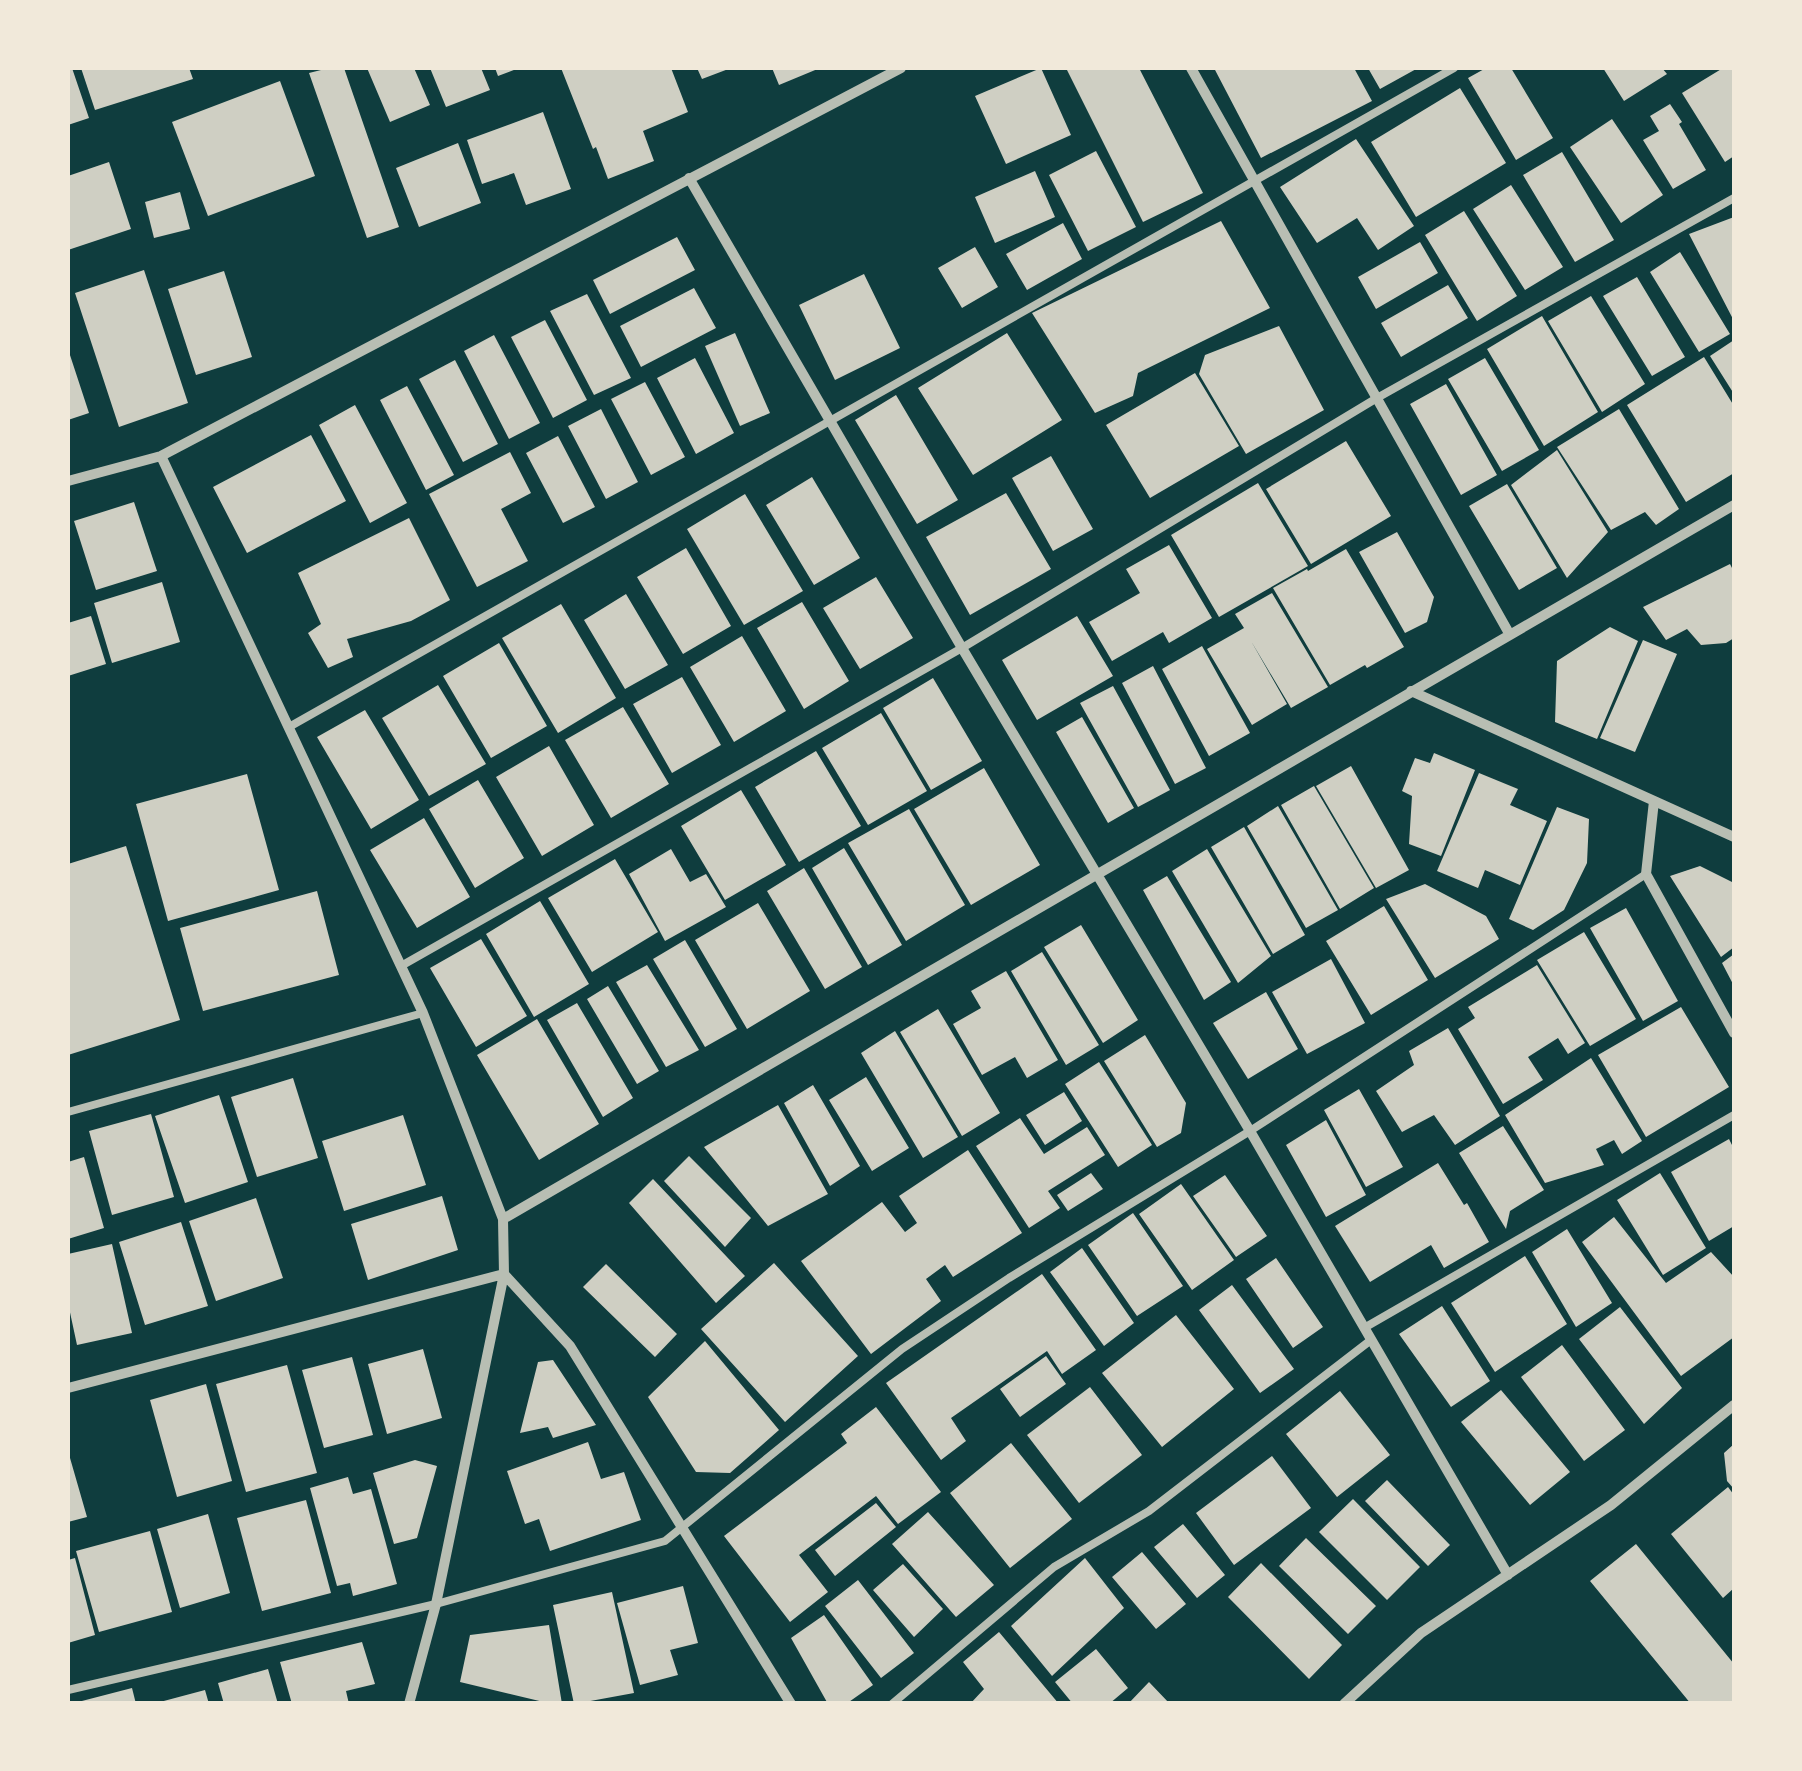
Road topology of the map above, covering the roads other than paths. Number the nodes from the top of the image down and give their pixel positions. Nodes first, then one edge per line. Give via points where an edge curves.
1 (901, 68) edge
2 (1191, 68) edge
3 (1454, 68) edge
4 (689, 178) junction
5 (1256, 182) junction
6 (1734, 198) edge
7 (1377, 398) junction
8 (830, 420) junction
9 (161, 456) junction
10 (68, 481) edge
11 (1734, 505) edge
12 (1510, 635) junction
13 (962, 648) junction
14 (1411, 691) junction
15 (289, 728) junction
16 (1654, 801) junction
17 (1734, 837) edge
18 (1096, 874) junction
19 (1646, 874) junction
20 (401, 966) junction
21 (424, 1013) junction
22 (1734, 1033) edge
23 (68, 1112) edge
24 (1734, 1115) edge
25 (1250, 1132) junction
26 (503, 1219) junction
27 (504, 1274) junction
28 (1364, 1328) junction
29 (1370, 1340) junction
30 (68, 1388) edge
31 (1734, 1405) edge
32 (682, 1528) junction
33 (1508, 1574) junction
34 (436, 1604) junction
35 (68, 1690) edge
36 (409, 1704) edge
37 (790, 1704) edge
38 (892, 1704) edge
39 (1344, 1704) edge

1 - 4 street
2 - 5 street
3 - 5 lane
4 - 8 street
4 - 9 street
5 - 7 street
5 - 8 lane
6 - 7 lane
7 - 12 street
7 - 13 lane
8 - 13 street
8 - 15 lane
9 - 10 street
9 - 15 street
11 - 12 street
12 - 14 street
13 - 18 street
13 - 20 lane
14 - 16 street
14 - 18 street
15 - 20 street
16 - 17 street
16 - 19 street
18 - 25 street
18 - 26 street
19 - 22 street
19 - 25 lane
20 - 21 street
21 - 23 lane
21 - 26 street
24 - 28 lane
25 - 28 street
25 - 32 lane via 902,1349
26 - 27 street
27 - 30 street
27 - 32 street via 570,1346
27 - 34 street
28 - 29 street
29 - 33 street
29 - 38 lane via 1149,1511 1054,1567
31 - 33 street via 1612,1506
32 - 34 lane via 665,1541
32 - 37 street
33 - 39 street via 1422,1633
34 - 35 lane
34 - 36 street

